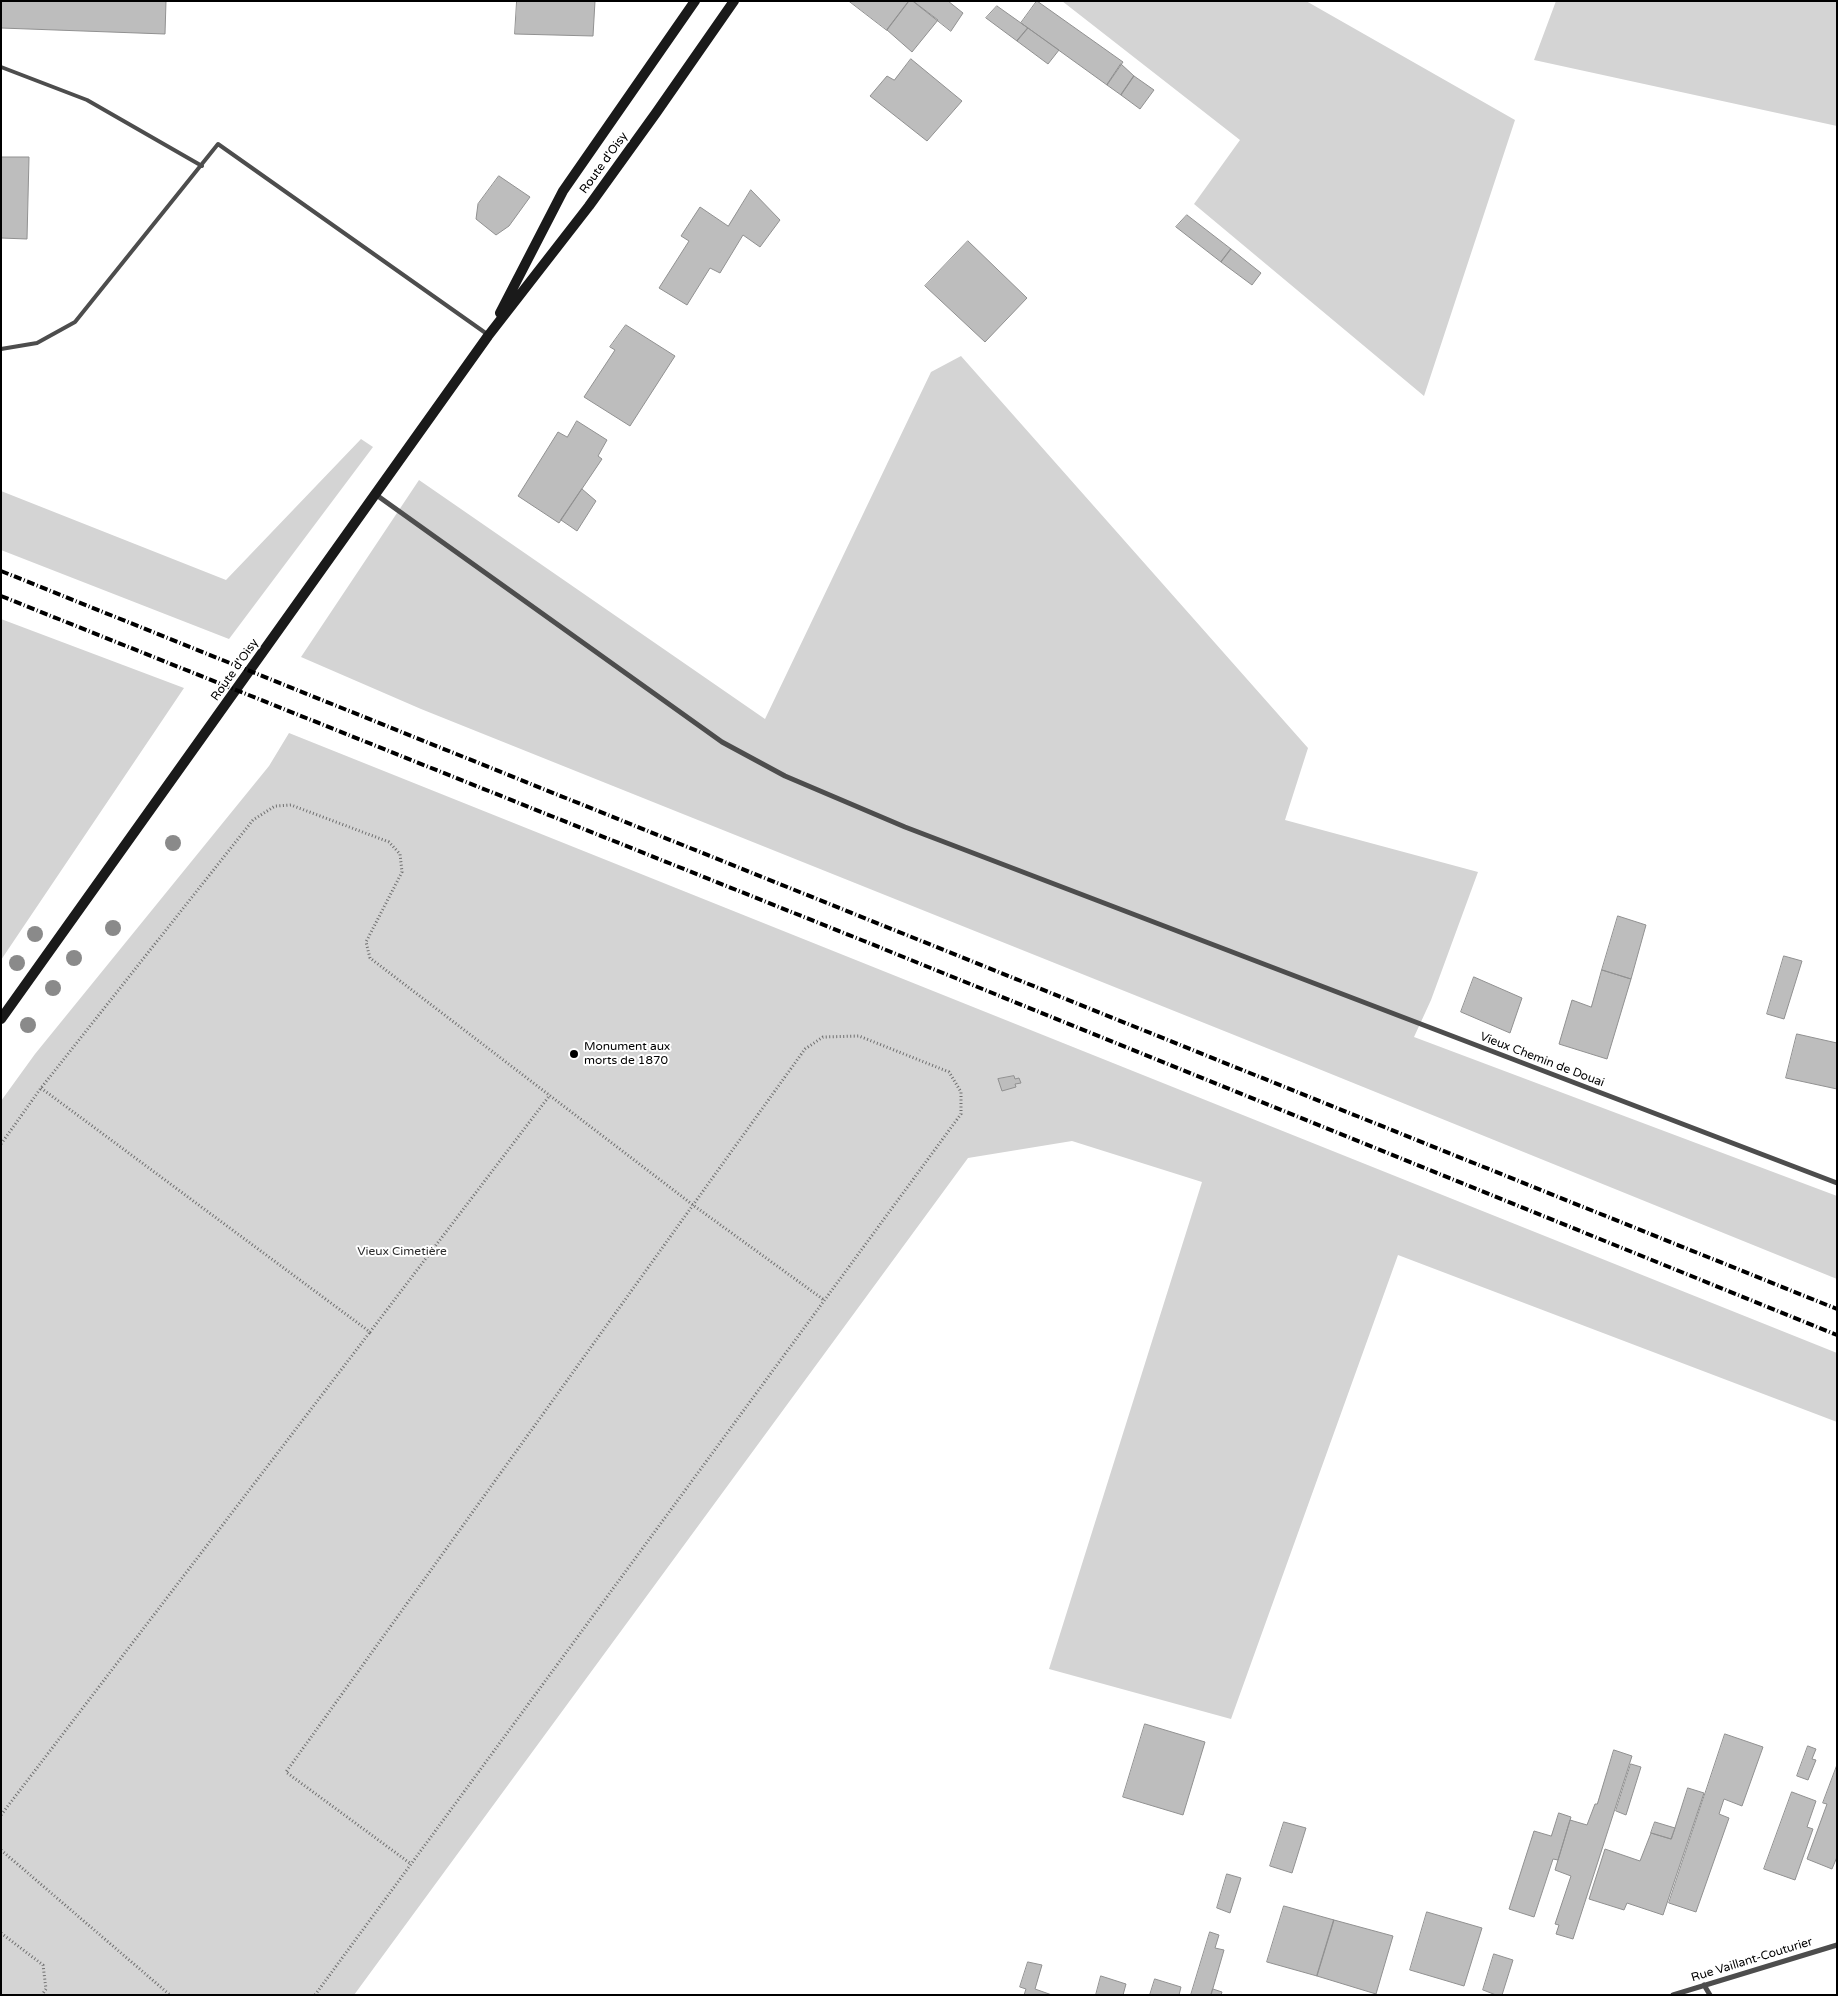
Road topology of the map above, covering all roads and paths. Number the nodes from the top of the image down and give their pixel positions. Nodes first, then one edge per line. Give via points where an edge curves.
1 (695, 1) edge
2 (734, 1) edge
3 (1, 67) edge
4 (202, 166) junction
5 (488, 336) junction
6 (1, 349) edge
7 (375, 494) junction
8 (1, 1020) edge
9 (41, 1088) junction
10 (550, 1096) junction
11 (1, 1144) edge
12 (1837, 1183) edge
13 (693, 1205) junction
14 (824, 1300) junction
15 (370, 1332) junction
16 (1, 1815) edge
17 (1, 1850) edge
18 (410, 1864) junction
19 (1, 1933) edge
20 (1837, 1945) edge
21 (1704, 1985) junction
22 (42, 1995) edge
23 (170, 1995) edge
24 (315, 1995) edge
25 (1674, 1995) edge
26 (1710, 1995) edge

1 - 5 street, Route d'Oisy via 563,191
2 - 5 street, Route d'Oisy via 589,206
3 - 4 lane via 87,100
4 - 5 lane via 218,144
4 - 6 lane via 75,322 37,343
5 - 7 street, Route d'Oisy
7 - 8 street, Route d'Oisy
7 - 12 street, Vieux Chemin de Douai via 722,742 784,776 921,833
9 - 10 path via 254,820 275,806 291,805 390,842 400,854 402,872 366,942 370,958
9 - 11 path
9 - 15 path
10 - 13 path
10 - 15 path
13 - 14 path
13 - 14 path via 805,1049 823,1037 859,1036 949,1072 961,1092 961,1114
13 - 18 path via 286,1772
14 - 18 path
15 - 16 path
17 - 23 path
18 - 24 path
19 - 22 path via 43,1965 46,1989
20 - 21 street, Rue Vaillant-Couturier
21 - 25 street, Rue Vaillant-Couturier
21 - 26 street

